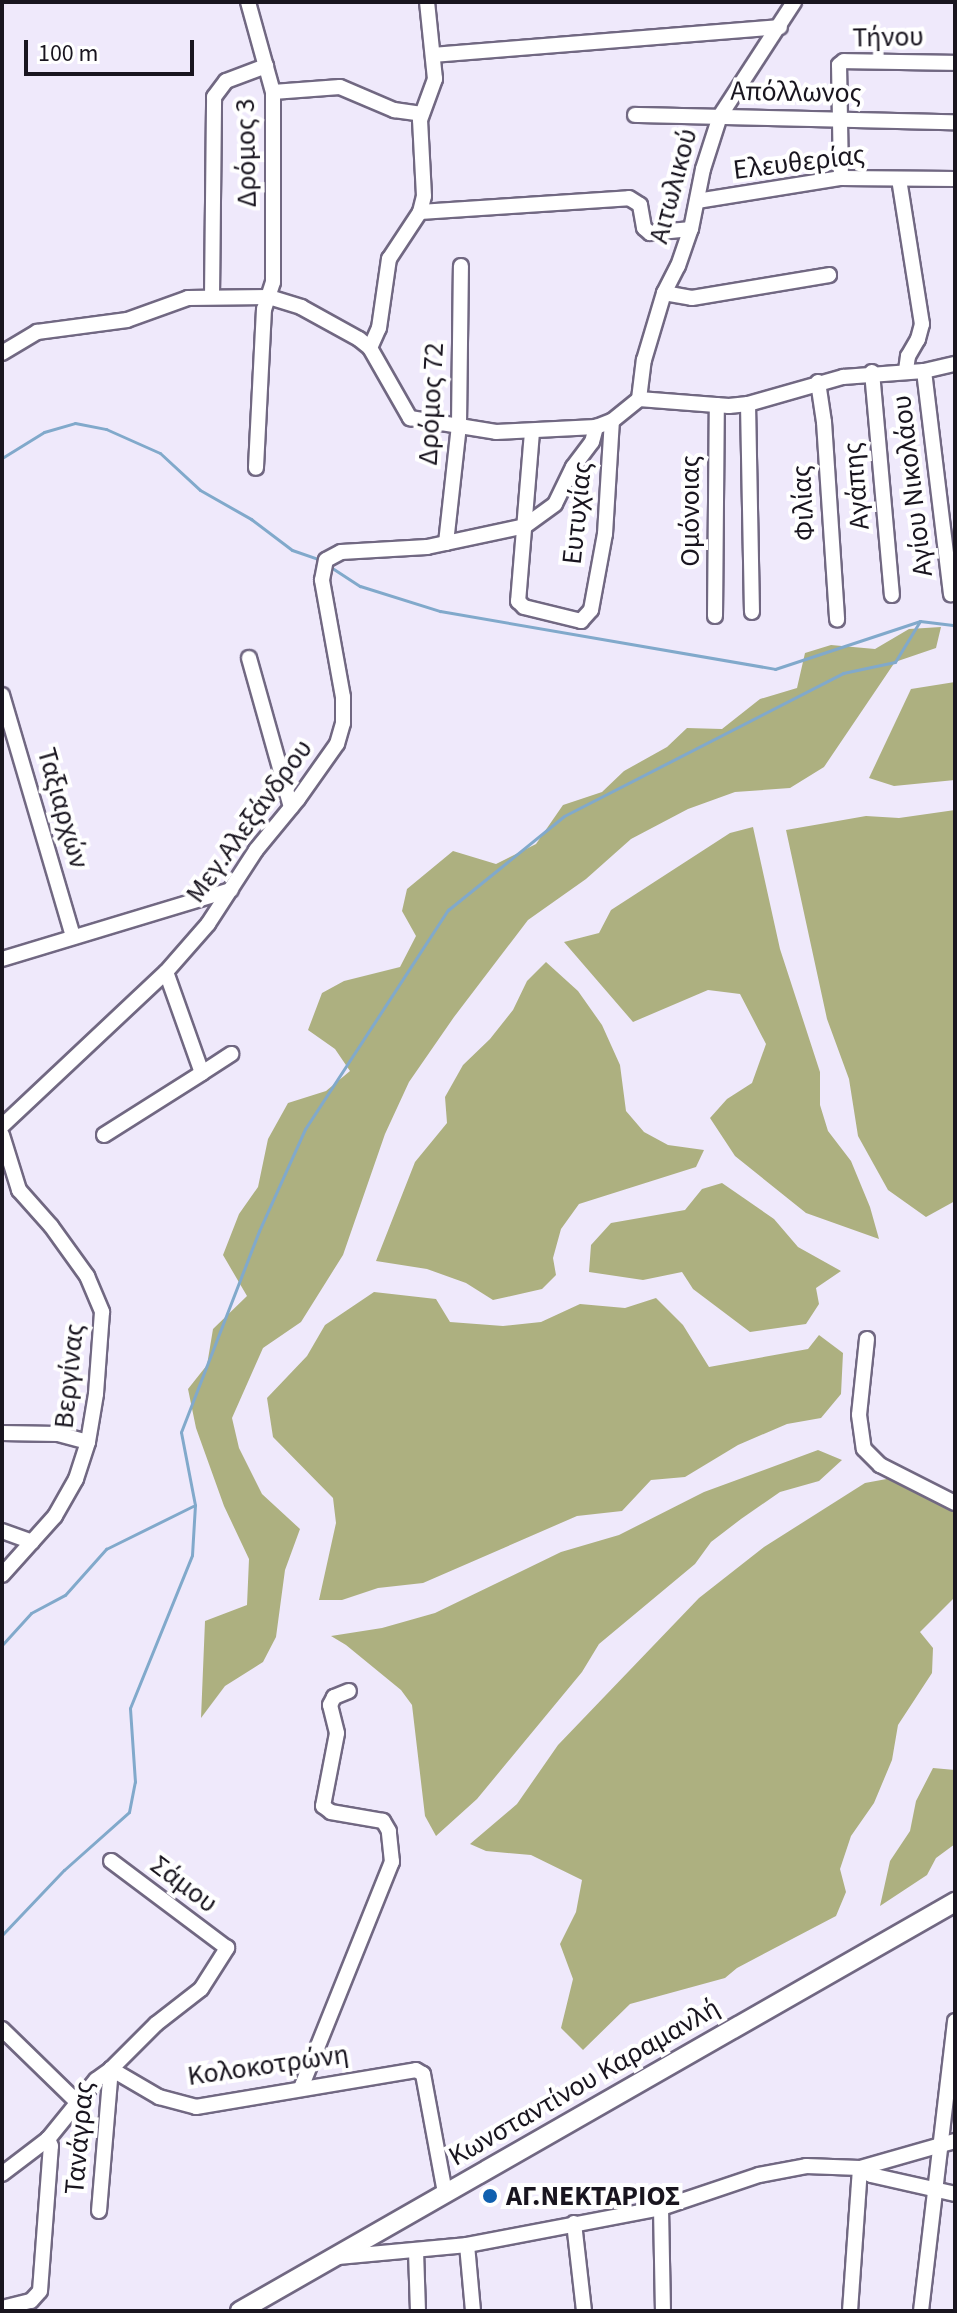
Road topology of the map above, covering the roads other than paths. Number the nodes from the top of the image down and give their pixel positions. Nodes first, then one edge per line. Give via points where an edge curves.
1 (248, 2) edge
2 (427, 2) edge
3 (794, 2) edge
4 (780, 27) junction
5 (433, 55) junction
6 (955, 63) edge
7 (266, 66) junction
8 (273, 92) junction
9 (422, 114) junction
10 (635, 115) dead end
11 (720, 116) junction
12 (839, 119) junction
13 (955, 122) edge
14 (841, 178) junction
15 (899, 179) junction
16 (955, 179) edge
17 (697, 201) junction
18 (420, 212) junction
19 (691, 229) junction
20 (461, 266) dead end
21 (829, 275) dead end
22 (664, 293) junction
23 (212, 297) junction
24 (267, 301) junction
25 (370, 348) junction
26 (2, 353) edge
27 (955, 364) edge
28 (906, 371) junction
29 (924, 371) junction
30 (872, 372) junction
31 (818, 382) junction
32 (639, 399) junction
33 (748, 404) junction
34 (717, 405) junction
35 (612, 421) junction
36 (459, 425) junction
37 (596, 427) junction
38 (532, 432) junction
39 (256, 468) dead end
40 (525, 526) junction
41 (446, 543) junction
42 (951, 594) dead end
43 (892, 595) dead end
44 (752, 612) dead end
45 (715, 616) dead end
46 (837, 620) dead end
47 (249, 658) dead end
48 (2, 695) edge
49 (291, 807) junction
50 (232, 890) junction
51 (73, 937) junction
52 (2, 958) edge
53 (166, 972) junction
54 (231, 1054) dead end
55 (202, 1073) junction
56 (2, 1126) edge
57 (2, 1135) edge
58 (104, 1135) dead end
59 (867, 1339) dead end
60 (2, 1433) edge
61 (88, 1442) junction
62 (955, 1503) edge
63 (2, 1531) edge
64 (32, 1542) junction
65 (2, 1575) edge
66 (349, 1691) dead end
67 (111, 1861) dead end
68 (955, 1902) edge
69 (955, 2021) edge
70 (2, 2029) edge
71 (111, 2069) junction
72 (301, 2088) junction
73 (77, 2102) junction
74 (48, 2139) junction
75 (948, 2144) edge
76 (860, 2168) junction
77 (2, 2174) edge
78 (935, 2188) junction
79 (445, 2193) junction
80 (955, 2194) edge
81 (661, 2208) junction
82 (99, 2211) dead end
83 (574, 2223) junction
84 (373, 2235) junction
85 (467, 2245) junction
86 (416, 2251) junction
87 (392, 2253) junction
88 (334, 2257) junction
89 (2, 2308) edge
90 (240, 2311) edge
91 (418, 2311) edge
92 (473, 2311) edge
93 (584, 2311) edge
94 (663, 2311) edge
95 (850, 2311) edge
96 (921, 2311) edge

1 - 7 street, Δρόμος 3
2 - 5 street
3 - 4 street, Αιτωλικού
4 - 5 street
4 - 11 street, Αιτωλικού
5 - 9 street via 435,79
6 - 12 street, Τήνου via 844,61 839,65
7 - 8 street, Δρόμος 3
7 - 23 street via 226,81 214,97
8 - 9 street via 340,87 394,110
8 - 24 street, Δρόμος 3 via 273,282
9 - 18 street
10 - 11 street, Απόλλωνος
11 - 12 street, Απόλλωνος
11 - 17 street, Αιτωλικού
12 - 13 street, Απόλλωνος
12 - 14 street, Τήνου
14 - 15 street, Ελευθερίας
14 - 17 street, Ελευθερίας
15 - 16 street, Ελευθερίας
15 - 28 street, Αγίου Νικολάου via 922,324
17 - 19 street, Αιτωλικού
18 - 19 street via 632,199 640,205 650,233
18 - 25 street via 389,259 379,328
19 - 22 street, Αιτωλικού
20 - 36 street, Δρόμος 72
21 - 22 street via 692,298
22 - 32 street, Αιτωλικού via 644,360
23 - 24 street
23 - 26 street via 188,298 127,320 37,332
24 - 25 street via 301,307
24 - 39 street, Δρόμος 3
25 - 36 street via 410,418
27 - 29 street
28 - 29 street
28 - 30 street
29 - 42 street, Αγίου Νικολάου
30 - 31 street
30 - 43 street, Αγάπης
31 - 33 street
31 - 46 street, Φιλίας
32 - 34 street
32 - 35 street
33 - 34 street
33 - 44 street
34 - 45 street, Ομόνοιας
35 - 37 street
35 - 40 street, Ευτυχίας via 605,534 587,619 578,621 519,603
36 - 38 street
36 - 41 street, Δρόμος 72
37 - 38 street
37 - 40 street, Μεγ.Αλεξάνδρου via 555,504
38 - 40 street
40 - 41 street, Μεγ.Αλεξάνδρου
41 - 49 street, Μεγ.Αλεξάνδρου via 341,552 326,560 321,574 342,686 343,723 337,744
47 - 49 street
48 - 51 street, Ταξιαρχών
49 - 50 street, Μεγ.Αλεξάνδρου
50 - 51 street
50 - 53 street, Μεγ.Αλεξάνδρου
51 - 52 street
53 - 55 street
53 - 56 street, Μεγ.Αλεξάνδρου
54 - 55 street
55 - 58 street
57 - 61 street, Βεργίνας via 19,1190 63,1242 99,1301 101,1343
59 - 62 street via 859,1415 864,1449 880,1465
60 - 61 street via 58,1434
61 - 64 street, Βεργίνας via 69,1492
63 - 64 street
64 - 65 street, Βεργίνας
66 - 72 street via 334,1697 330,1705 337,1733 323,1806 383,1821 392,1862
67 - 71 street, Σάμου via 227,1948 201,1989
68 - 79 main road, Κωνσταντίνου Καραμανλή
69 - 75 street
70 - 73 street
71 - 72 street, Κολοκοτρώνη via 159,2097 196,2107
71 - 73 street
71 - 82 street, Τανάγρας
72 - 79 street, Κολοκοτρώνη via 420,2071
73 - 74 street
74 - 77 street
74 - 89 street via 40,2291 31,2301
75 - 76 street
75 - 78 street
76 - 78 street
76 - 81 street via 783,2169
76 - 95 street
78 - 80 street
78 - 96 street
79 - 84 main road, Κωνσταντίνου Καραμανλή
81 - 83 street
81 - 94 street
83 - 85 street
83 - 93 street
84 - 87 street
84 - 88 main road, Κωνσταντίνου Καραμανλή
85 - 86 street
85 - 92 street
86 - 87 street
86 - 91 street
87 - 88 street
88 - 90 main road, Κωνσταντίνου Καραμανλή

